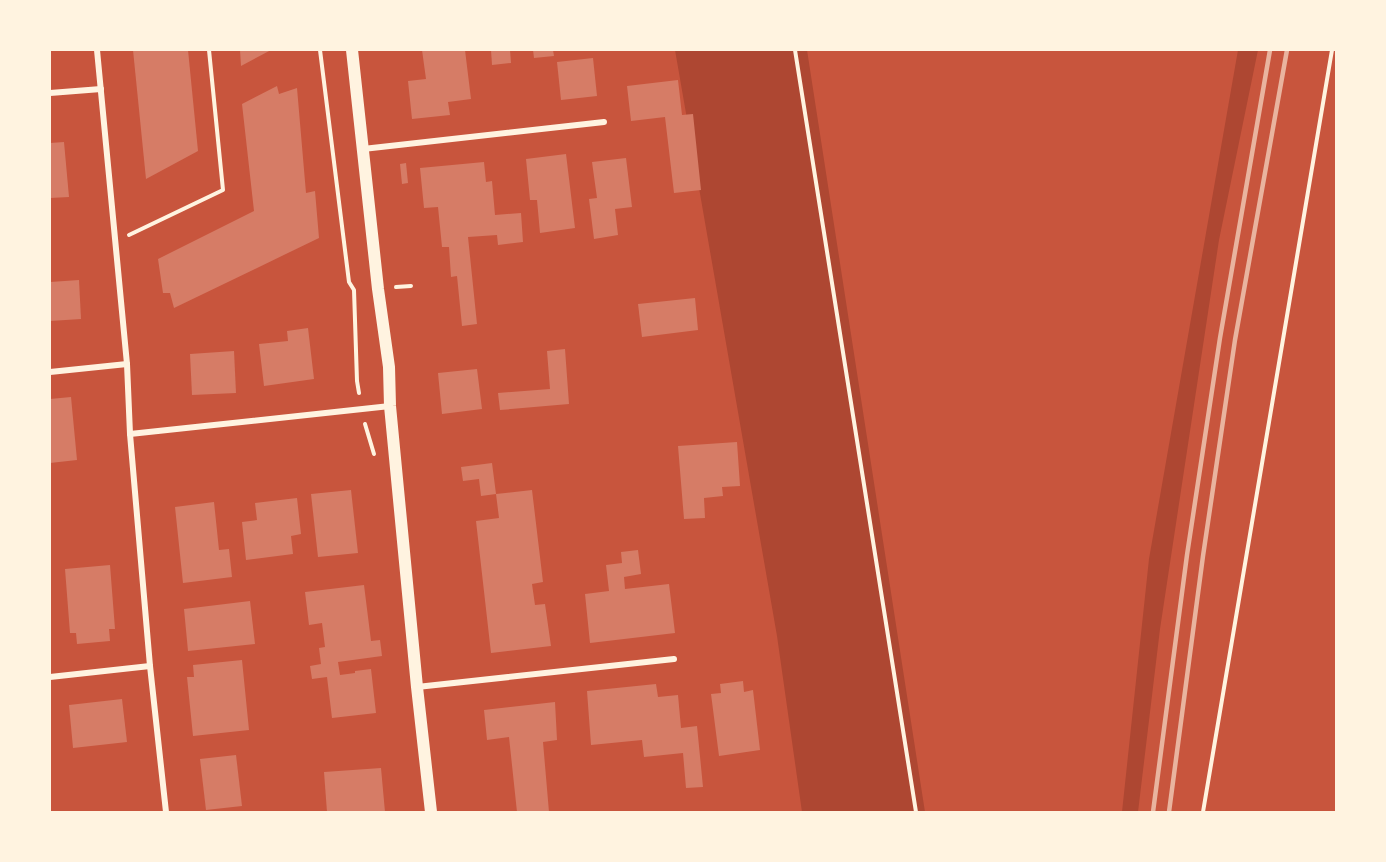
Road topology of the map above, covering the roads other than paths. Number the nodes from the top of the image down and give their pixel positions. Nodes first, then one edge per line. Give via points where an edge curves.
1 (97, 50) edge
2 (352, 50) edge
3 (101, 89) junction
4 (50, 93) edge
5 (604, 122) dead end
6 (362, 149) junction
7 (127, 364) junction
8 (50, 372) edge
9 (390, 406) junction
10 (130, 434) junction
11 (674, 659) dead end
12 (150, 666) junction
13 (50, 678) edge
14 (417, 687) junction
15 (166, 813) edge
16 (431, 813) edge

1 - 3 street
2 - 6 main road
3 - 4 street
3 - 7 street
5 - 6 street
6 - 9 main road via 389,367
7 - 8 street
7 - 10 street
9 - 10 street
9 - 14 main road
10 - 12 street
11 - 14 street
12 - 13 street
12 - 15 street
14 - 16 main road

